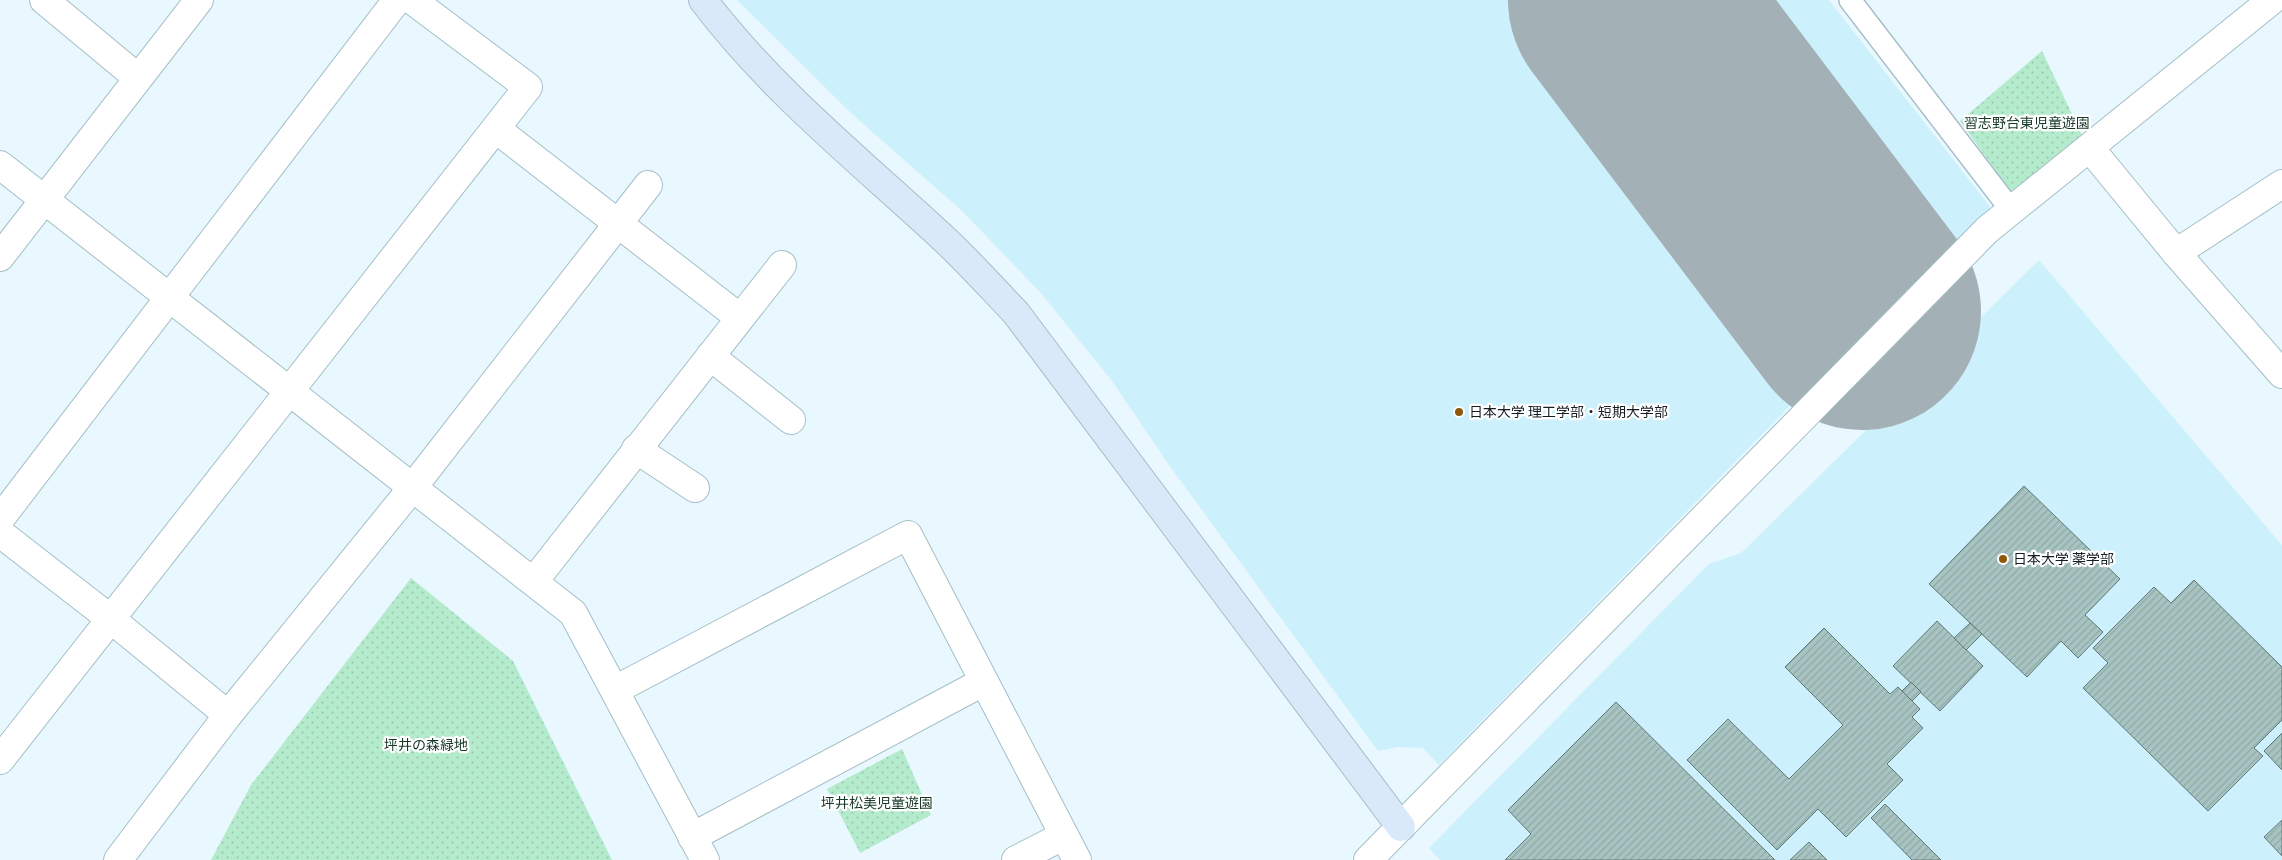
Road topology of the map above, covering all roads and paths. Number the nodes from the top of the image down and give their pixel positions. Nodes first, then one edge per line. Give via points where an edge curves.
1 (44, 0) edge
2 (199, 0) edge
3 (397, 0) edge
4 (412, 0) edge
5 (703, 0) edge
6 (1850, 0) edge
7 (2272, 0) edge
8 (138, 78) junction
9 (496, 129) junction
10 (2098, 158) dead end
11 (0, 165) edge
12 (2282, 184) edge
13 (648, 185) dead end
14 (44, 198) junction
15 (2011, 210) junction
16 (617, 223) junction
17 (2176, 253) junction
18 (0, 258) edge
19 (782, 265) dead end
20 (171, 297) junction
21 (740, 318) junction
22 (710, 356) junction
23 (2282, 374) edge
24 (289, 391) junction
25 (791, 420) dead end
26 (636, 449) junction
27 (413, 487) junction
28 (694, 488) dead end
29 (0, 519) edge
30 (0, 533) edge
31 (534, 581) junction
32 (112, 620) junction
33 (983, 682) junction
34 (615, 690) junction
35 (228, 715) junction
36 (0, 760) edge
37 (1401, 827) junction
38 (1063, 836) junction
39 (699, 848) edge
40 (118, 860) edge
41 (1016, 860) edge
42 (1077, 860) edge
43 (1368, 860) edge

1 - 8 street
2 - 8 street
3 - 20 street
4 - 9 street via 528,87
5 - 37 street via 725,29 832,139 943,238 1016,313
6 - 15 lane
7 - 15 street
8 - 14 street
9 - 16 street
9 - 24 street
10 - 17 street
11 - 14 street
12 - 17 street
13 - 16 street
14 - 18 street
14 - 20 street
15 - 37 street
16 - 21 street
16 - 27 street
17 - 23 street
19 - 21 street
20 - 24 street
20 - 29 street
21 - 22 street
22 - 25 street
22 - 26 street
24 - 27 street
24 - 32 street
26 - 28 street
26 - 31 street
27 - 31 street
27 - 35 street
30 - 32 street
31 - 34 street via 573,613
32 - 35 street
32 - 36 street
33 - 34 street via 908,535
33 - 38 street
33 - 39 street
34 - 39 street
35 - 40 street
37 - 43 street
38 - 41 street
38 - 42 street

